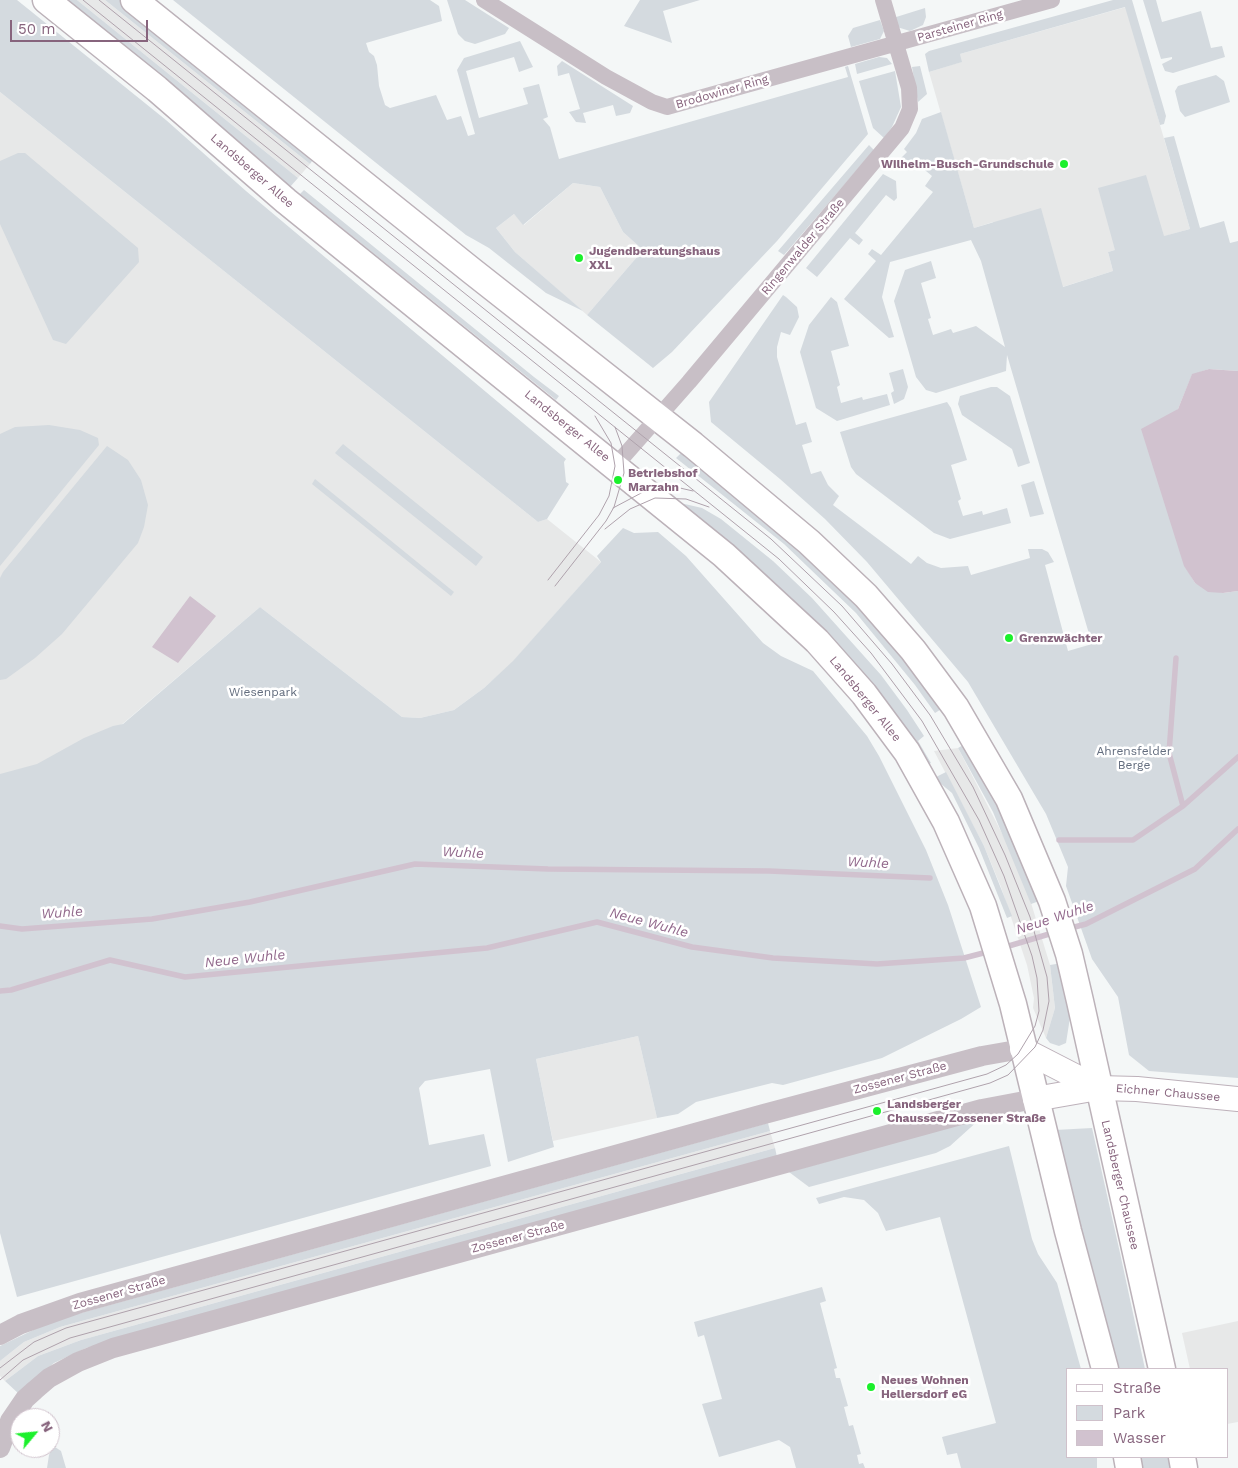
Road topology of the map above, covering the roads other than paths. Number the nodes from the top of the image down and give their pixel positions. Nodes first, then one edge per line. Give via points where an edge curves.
1 (46, 0) edge
2 (134, 0) edge
3 (484, 0) edge
4 (883, 0) edge
5 (1052, 0) edge
6 (896, 44) junction
7 (656, 417) junction
8 (615, 466) junction
9 (1022, 1049) junction
10 (1084, 1086) junction
11 (1035, 1098) junction
12 (1238, 1099) edge
13 (0, 1335) edge
14 (1105, 1368) edge
15 (1162, 1368) edge
16 (5, 1419) edge
17 (0, 1448) edge

1 - 8 main road, Landsberger Allee via 286,201
2 - 7 main road
3 - 6 street, Brodowiner Ring via 606,77 667,107
4 - 6 street, Ringenwalder Straße
5 - 6 street, Parsteiner Ring
6 - 7 street, Ringenwalder Straße via 910,97 910,109 902,128
7 - 8 street, Ringenwalder Straße
7 - 10 main road, Landsberger Chaussee via 809,542 866,596 913,650 956,708 1000,784 1052,901 1080,1001
8 - 9 main road, Landsberger Allee via 777,602 817,641 864,694 907,752 971,875 1002,966
9 - 10 main road
9 - 11 main road
9 - 13 street, Zossener Straße via 975,1058 770,1113 80,1303
10 - 11 main road, Zossener Straße
10 - 12 main road, Eichner Chaussee
10 - 15 main road, Landsberger Chaussee
11 - 14 main road
11 - 16 street, Zossener Straße via 982,1109 112,1348 49,1378
16 - 17 street, Zossener Straße

